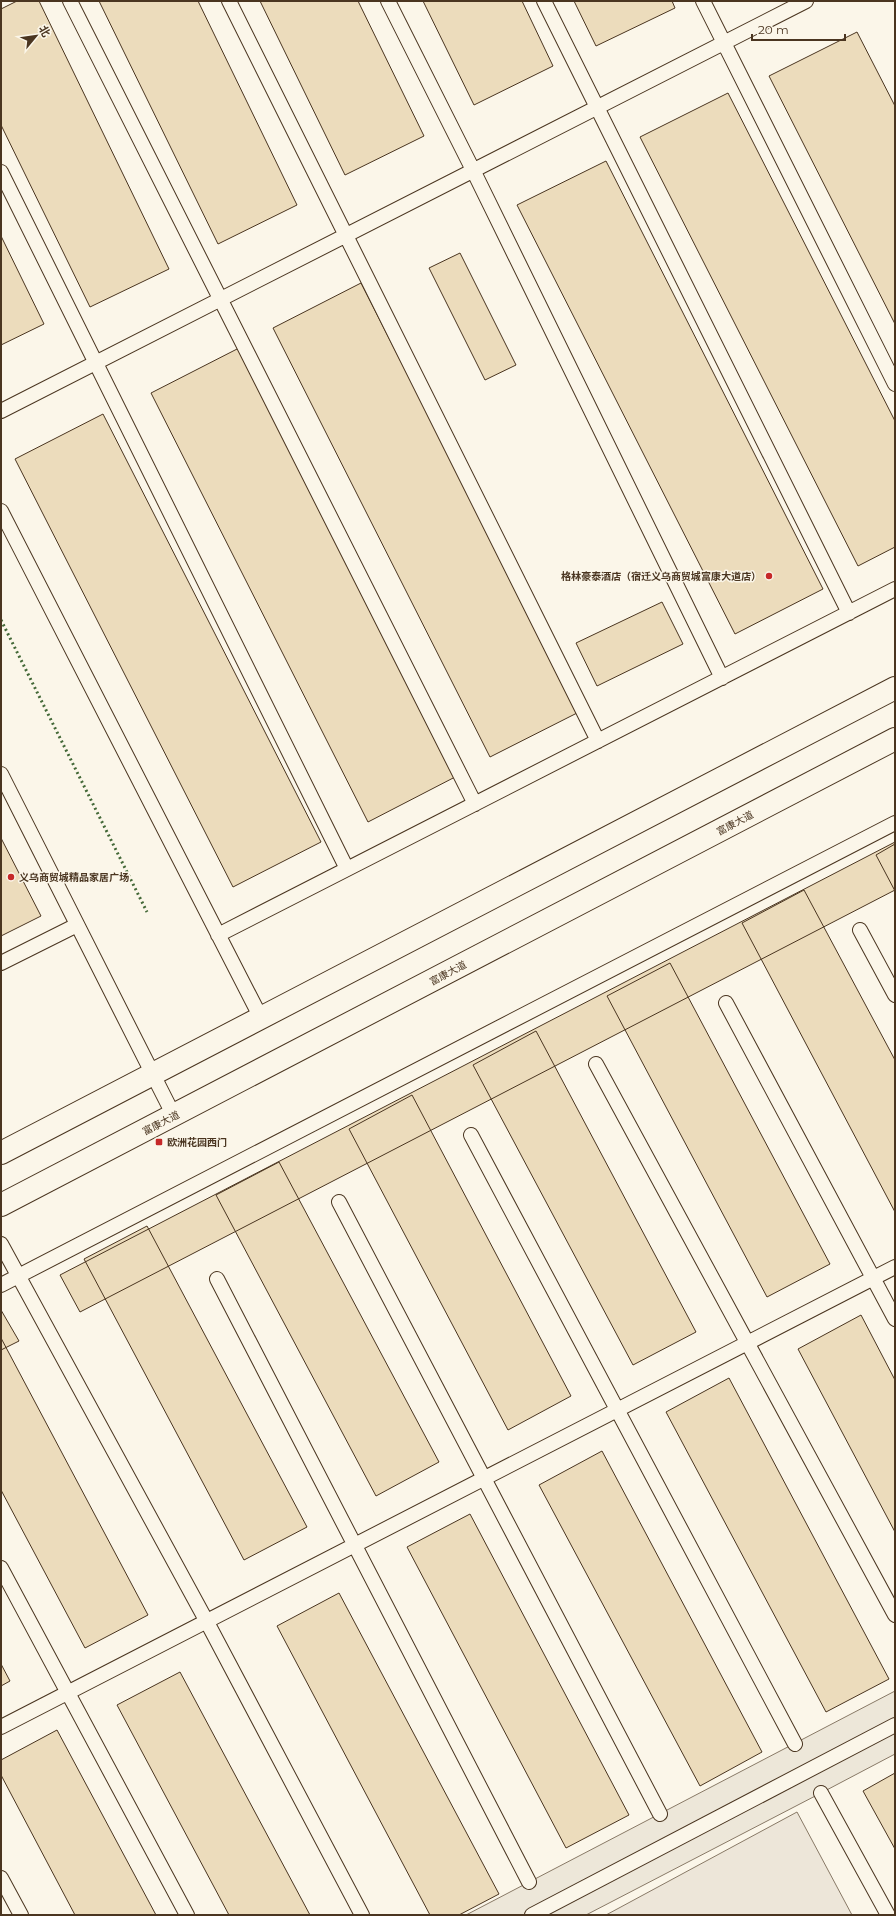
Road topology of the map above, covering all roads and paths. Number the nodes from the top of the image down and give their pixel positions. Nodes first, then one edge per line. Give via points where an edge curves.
1 (70, 1) edge
2 (229, 1) edge
3 (388, 1) edge
4 (544, 1) edge
5 (702, 1) edge
6 (806, 1) edge
7 (724, 43) junction
8 (597, 108) junction
9 (473, 170) junction
10 (1, 172) edge
11 (346, 235) junction
12 (220, 299) junction
13 (96, 362) junction
14 (895, 384) edge
15 (1, 410) edge
16 (1, 511) edge
17 (895, 589) edge
18 (849, 613) junction
19 (722, 678) junction
20 (895, 688) edge
21 (895, 739) edge
22 (598, 741) junction
23 (1, 774) edge
24 (475, 804) junction
25 (895, 823) edge
26 (347, 869) junction
27 (77, 925) junction
28 (860, 930) dead end
29 (218, 935) junction
30 (1, 963) edge
31 (895, 995) edge
32 (726, 1003) dead end
33 (261, 1018) junction
34 (596, 1064) dead end
35 (152, 1075) junction
36 (174, 1116) junction
37 (471, 1135) dead end
38 (1, 1154) edge
39 (339, 1202) dead end
40 (1, 1206) edge
41 (1, 1244) edge
42 (895, 1267) edge
43 (18, 1276) junction
44 (873, 1278) junction
45 (217, 1279) dead end
46 (1, 1284) edge
47 (895, 1319) edge
48 (748, 1343) junction
49 (617, 1410) junction
50 (483, 1479) junction
51 (355, 1545) junction
52 (1, 1568) edge
53 (895, 1615) edge
54 (207, 1622) junction
55 (68, 1693) junction
56 (895, 1725) edge
57 (1, 1727) edge
58 (794, 1744) dead end
59 (821, 1793) dead end
60 (660, 1814) dead end
61 (1, 1878) edge
62 (529, 1882) dead end
63 (21, 1915) edge
64 (187, 1915) edge
65 (362, 1915) edge
66 (532, 1915) edge
67 (888, 1915) edge

1 - 12 lane
2 - 11 lane
3 - 9 lane
4 - 8 lane
5 - 7 lane
6 - 7 lane
7 - 8 lane
7 - 14 lane
8 - 9 lane
8 - 18 lane
9 - 11 lane
9 - 19 lane
10 - 13 lane
11 - 12 lane
11 - 22 lane
12 - 13 lane
12 - 24 lane
13 - 15 lane
13 - 26 lane
16 - 29 lane
17 - 18 lane
18 - 19 lane
19 - 22 lane
20 - 33 street
21 - 36 street, 富康大道
22 - 24 lane
23 - 27 lane
24 - 26 lane
25 - 43 lane
26 - 29 lane
27 - 30 lane
27 - 35 lane
28 - 31 lane
29 - 33 lane
32 - 44 lane
33 - 35 street
34 - 48 lane
35 - 36 lane
35 - 38 street
36 - 40 street, 富康大道
37 - 49 lane
39 - 50 lane
41 - 43 lane
42 - 44 lane
43 - 46 lane
43 - 54 lane
44 - 47 lane
44 - 48 lane
45 - 51 lane
48 - 49 lane
48 - 53 lane
49 - 50 lane
49 - 58 lane
50 - 51 lane
50 - 60 lane
51 - 54 lane
51 - 62 lane
52 - 55 lane
54 - 55 lane
54 - 65 lane
55 - 57 lane
55 - 64 lane
56 - 66 lane
59 - 67 lane
61 - 63 lane

